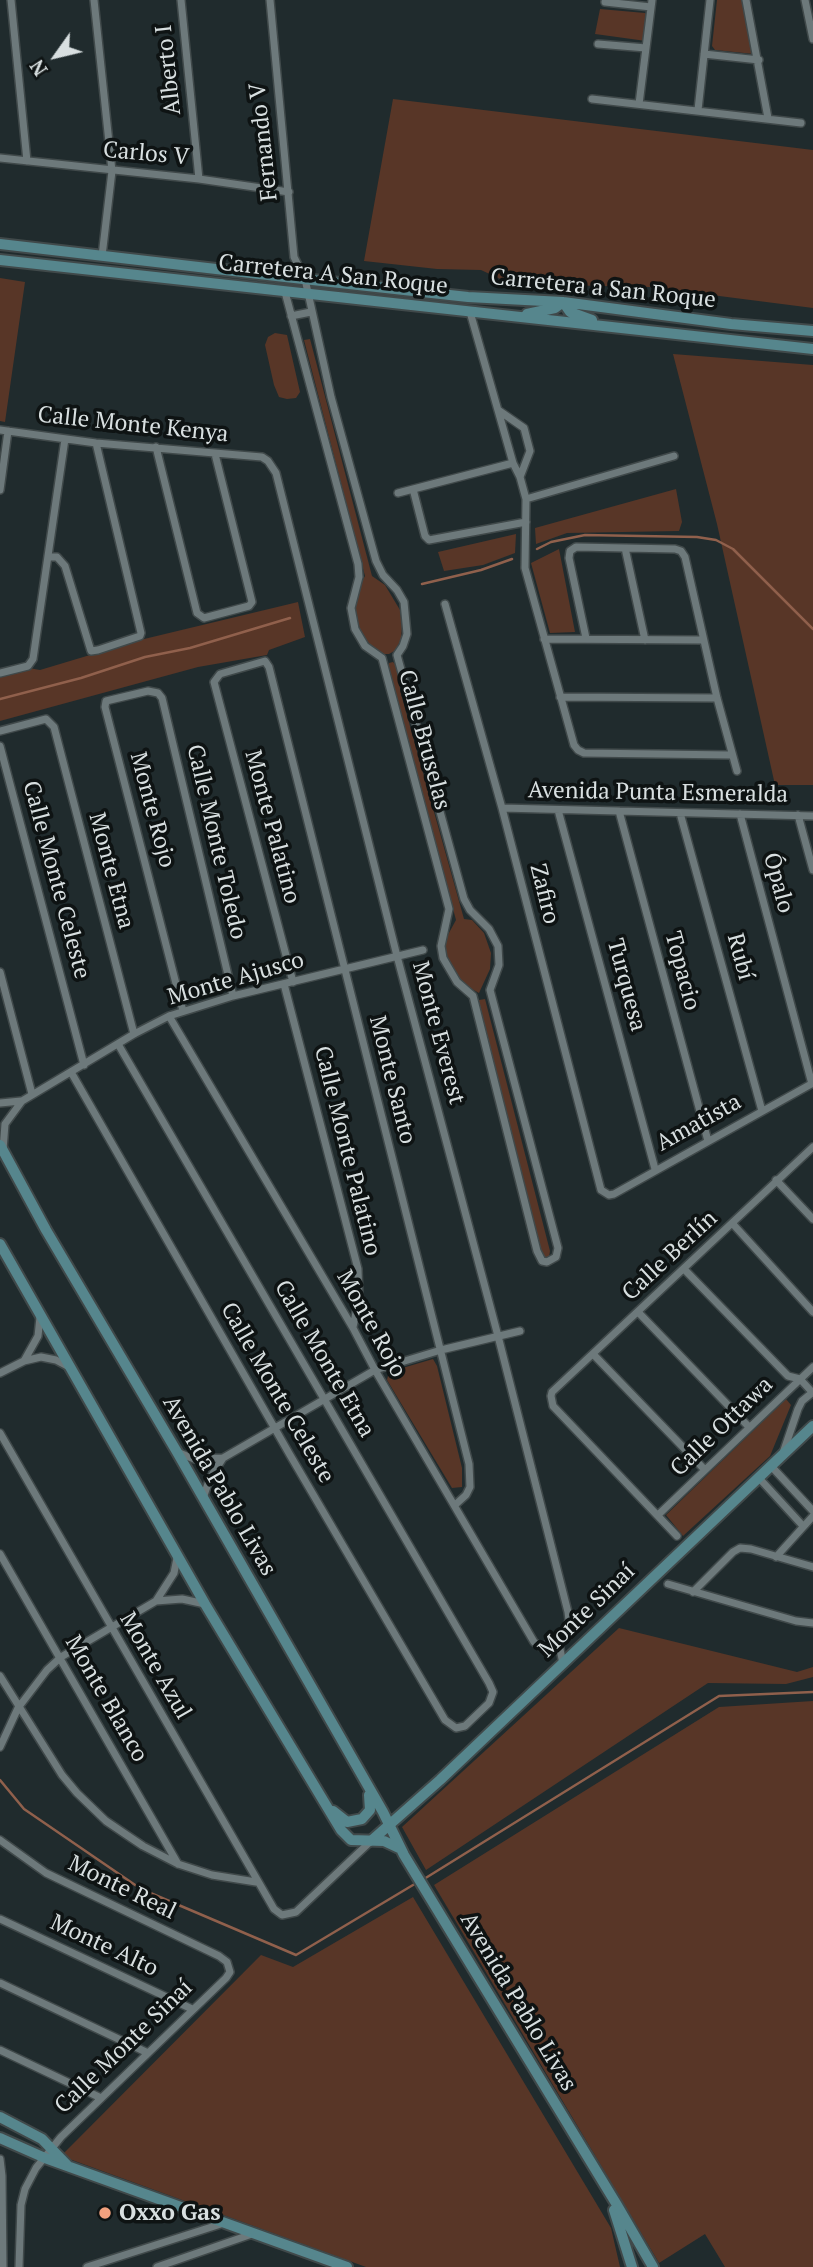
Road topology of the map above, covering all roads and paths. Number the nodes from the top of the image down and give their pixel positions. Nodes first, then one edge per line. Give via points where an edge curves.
1 (11, 0) edge
2 (94, 0) edge
3 (181, 0) edge
4 (270, 0) edge
5 (709, 0) edge
6 (746, 0) edge
7 (804, 0) edge
8 (605, 2) dead end
9 (652, 4) edge
10 (810, 13) edge
11 (813, 38) edge
12 (598, 44) dead end
13 (646, 48) junction
14 (704, 54) junction
15 (759, 60) junction
16 (592, 99) dead end
17 (639, 104) junction
18 (698, 110) junction
19 (768, 118) junction
20 (801, 123) dead end
21 (0, 158) edge
22 (27, 161) junction
23 (113, 171) junction
24 (200, 179) junction
25 (289, 192) junction
26 (0, 244) edge
27 (102, 257) junction
28 (0, 260) edge
29 (305, 279) junction
30 (285, 292) junction
31 (307, 295) junction
32 (564, 302) junction
33 (311, 312) junction
34 (470, 312) junction
35 (291, 316) junction
36 (523, 317) junction
37 (600, 326) junction
38 (661, 331) joint
39 (813, 331) edge
40 (813, 349) edge
41 (498, 410) junction
42 (4, 431) edge
43 (65, 439) junction
44 (96, 443) junction
45 (156, 447) junction
46 (215, 454) junction
47 (674, 456) dead end
48 (262, 457) joint
49 (513, 463) junction
50 (520, 477) junction
51 (413, 489) junction
52 (0, 490) edge
53 (398, 493) dead end
54 (526, 499) junction
55 (526, 522) junction
56 (625, 548) junction
57 (48, 557) junction
58 (445, 604) dead end
59 (586, 638) junction
60 (544, 639) junction
61 (645, 640) junction
62 (703, 640) junction
63 (397, 655) junction
64 (382, 658) junction
65 (0, 673) edge
66 (214, 682) joint
67 (561, 697) junction
68 (717, 698) junction
69 (106, 701) joint
70 (0, 731) edge
71 (0, 746) edge
72 (731, 755) junction
73 (737, 771) dead end
74 (502, 808) junction
75 (558, 810) junction
76 (619, 811) junction
77 (680, 813) junction
78 (740, 814) junction
79 (798, 815) junction
80 (813, 816) edge
81 (813, 870) edge
82 (423, 950) dead end
83 (397, 957) junction
84 (343, 969) junction
85 (0, 972) edge
86 (288, 983) junction
87 (490, 990) junction
88 (233, 996) junction
89 (473, 996) junction
90 (183, 1011) junction
91 (169, 1016) junction
92 (134, 1034) junction
93 (118, 1044) junction
94 (84, 1065) junction
95 (71, 1072) junction
96 (812, 1084) edge
97 (32, 1094) junction
98 (22, 1101) junction
99 (0, 1102) edge
100 (762, 1111) junction
101 (708, 1141) junction
102 (813, 1147) edge
103 (1, 1148) edge
104 (656, 1169) junction
105 (776, 1180) junction
106 (604, 1194) joint
107 (813, 1219) edge
108 (732, 1223) junction
109 (0, 1244) edge
110 (684, 1269) junction
111 (638, 1312) junction
112 (813, 1312) edge
113 (40, 1314) junction
114 (353, 1328) junction
115 (520, 1331) dead end
116 (498, 1336) junction
117 (441, 1350) junction
118 (593, 1354) junction
119 (24, 1361) junction
120 (70, 1367) junction
121 (813, 1367) edge
122 (375, 1370) junction
123 (0, 1373) edge
124 (788, 1376) junction
125 (800, 1379) junction
126 (790, 1389) junction
127 (813, 1392) edge
128 (325, 1398) junction
129 (802, 1401) junction
130 (813, 1426) edge
131 (749, 1427) junction
132 (275, 1429) junction
133 (0, 1433) edge
134 (177, 1452) junction
135 (783, 1454) junction
136 (223, 1458) junction
137 (771, 1466) junction
138 (705, 1471) junction
139 (759, 1478) junction
140 (202, 1499) junction
141 (454, 1505) junction
142 (813, 1514) edge
143 (659, 1515) junction
144 (803, 1526) junction
145 (677, 1536) dead end
146 (0, 1555) edge
147 (177, 1555) junction
148 (776, 1557) junction
149 (813, 1567) edge
150 (668, 1584) dead end
151 (693, 1591) junction
152 (156, 1601) junction
153 (205, 1604) junction
154 (813, 1623) edge
155 (111, 1627) junction
156 (558, 1639) junction
157 (61, 1657) junction
158 (563, 1664) junction
159 (0, 1676) edge
160 (18, 1707) junction
161 (456, 1728) joint
162 (0, 1747) edge
163 (366, 1783) junction
164 (326, 1804) junction
165 (390, 1825) junction
166 (0, 1840) edge
167 (371, 1841) junction
168 (401, 1852) junction
169 (178, 1864) junction
170 (256, 1882) junction
171 (0, 1919) edge
172 (229, 1967) joint
173 (0, 1983) edge
174 (192, 2009) junction
175 (0, 2050) edge
176 (148, 2053) junction
177 (101, 2098) junction
178 (0, 2116) edge
179 (0, 2138) edge
180 (53, 2148) junction
181 (45, 2158) junction
182 (0, 2159) edge
183 (67, 2165) junction
184 (601, 2178) junction
185 (225, 2222) junction
186 (255, 2233) junction
187 (2, 2246) edge
188 (3, 2267) edge
189 (19, 2267) edge
190 (87, 2267) edge
191 (157, 2267) edge
192 (347, 2267) edge
193 (632, 2267) edge
194 (653, 2267) edge

1 - 22 street
2 - 23 street
3 - 24 street, Alberto I
4 - 25 street, Fernando V
5 - 14 street
6 - 15 street
7 - 10 street
8 - 9 street
9 - 13 street
10 - 11 street
12 - 13 street
13 - 17 street
14 - 15 street
14 - 18 street
15 - 19 street
16 - 17 street
17 - 18 street
18 - 19 street
19 - 20 street
21 - 22 street, Carlos V
22 - 23 street, Carlos V
23 - 24 street, Carlos V
23 - 27 street
24 - 25 street, Carlos V
25 - 29 street, Fernando V via 294,257
26 - 27 main road, Carretera A San Roque
27 - 29 main road, Carretera A San Roque
28 - 30 main road, Carretera A San Roque
29 - 31 street, Fernando V
29 - 32 main road, Carretera a San Roque via 468,297
30 - 31 main road, Carretera A San Roque
30 - 35 street, Calle Bruselas
31 - 33 street, Calle Bruselas
31 - 34 main road, Carretera A San Roque
32 - 36 main road
32 - 37 main road via 570,312
32 - 39 main road, Carretera a San Roque
33 - 35 street
33 - 63 street, Calle Bruselas via 376,561 404,602 407,634
34 - 36 main road, Carretera A San Roque
34 - 41 street
35 - 64 street, Calle Bruselas via 358,564 351,608 355,629 365,646
36 - 37 main road, Carretera A San Roque
37 - 38 main road, Carretera A San Roque
38 - 40 main road, Carretera a San Roque
41 - 49 street
41 - 50 street via 524,428 530,451
42 - 43 street, Calle Monte Kenya
42 - 52 street
43 - 44 street, Calle Monte Kenya
43 - 57 street
44 - 45 street, Calle Monte Kenya
44 - 57 street via 141,633 138,638 94,652 65,566 57,557
45 - 46 street, Calle Monte Kenya
45 - 46 street via 197,613 204,618 252,602
46 - 48 street, Calle Monte Kenya
47 - 54 street
48 - 83 street, Monte Everest via 276,473
49 - 50 street
49 - 51 street
50 - 54 street
51 - 53 street
51 - 55 street via 429,540
54 - 55 street
55 - 60 street via 524,568
56 - 59 street via 576,547 570,551
56 - 61 street
56 - 62 street via 681,551
57 - 65 street via 33,659 28,666
58 - 74 street, Zafiro
59 - 60 street
59 - 61 street
60 - 67 street
61 - 62 street
62 - 68 street
63 - 64 street
63 - 87 street, Calle Bruselas via 464,899 498,946 499,965
64 - 89 street, Calle Bruselas via 449,909 443,958 457,982
66 - 84 street, Monte Santo via 220,674 265,661 269,667
66 - 86 street, Monte Palatino
67 - 68 street
67 - 72 street via 578,750
68 - 72 street
69 - 88 street, Calle Monte Toledo via 148,691 162,698
69 - 90 street, Monte Rojo
70 - 92 street, Monte Etna via 46,719 54,727
71 - 94 street, Calle Monte Celeste
72 - 73 street
74 - 75 street, Avenida Punta Esmeralda
74 - 106 street, Zafiro
75 - 76 street, Avenida Punta Esmeralda
75 - 104 street, Turquesa
76 - 77 street, Avenida Punta Esmeralda
76 - 101 street, Topacio
77 - 78 street, Avenida Punta Esmeralda
77 - 100 street, Rubí
78 - 79 street, Avenida Punta Esmeralda
78 - 96 street, Ópalo
79 - 80 street, Avenida Punta Esmeralda
79 - 81 street
82 - 83 street, Monte Ajusco
83 - 84 street, Monte Ajusco
83 - 116 street, Monte Everest
84 - 86 street, Monte Ajusco
84 - 117 street, Monte Santo
85 - 97 street
86 - 88 street, Monte Ajusco
86 - 114 street, Calle Monte Palatino via 358,1269
87 - 89 street
87 - 89 street, Calle Bruselas via 558,1248 556,1257 547,1262 537,1251
88 - 90 street, Monte Ajusco
90 - 91 street, Monte Ajusco
91 - 92 street, Monte Ajusco
91 - 114 street, Monte Rojo
92 - 93 street, Monte Ajusco
93 - 94 street, Monte Ajusco
93 - 128 street, Calle Monte Etna
94 - 95 street, Monte Ajusco
95 - 97 street, Monte Ajusco
95 - 132 street, Calle Monte Celeste
96 - 100 street, Amatista
97 - 98 street, Monte Ajusco
98 - 99 street
98 - 103 street, Monte Ajusco via 5,1124
100 - 101 street, Amatista
101 - 104 street, Amatista
102 - 105 street, Calle Berlín
103 - 134 main road, Avenida Pablo Livas
104 - 106 street, Amatista via 614,1194
105 - 107 street
105 - 108 street, Calle Berlín
108 - 110 street, Calle Berlín
108 - 112 street
109 - 113 main road
110 - 111 street, Calle Berlín
110 - 124 street
111 - 118 street, Calle Berlín
111 - 131 street
113 - 119 street via 38,1336
113 - 120 main road
114 - 122 street, Monte Rojo
115 - 116 street
116 - 117 street
116 - 156 street, Monte Everest via 569,1616
117 - 122 street
117 - 141 street, Monte Santo via 469,1464 470,1487
118 - 138 street
118 - 143 street, Calle Berlín via 552,1392 553,1406
119 - 120 street via 47,1358
119 - 123 street
120 - 147 main road
121 - 125 street, Calle Ottawa
122 - 128 street
122 - 141 street, Monte Rojo
124 - 125 street
124 - 126 street
125 - 126 street, Calle Ottawa
125 - 127 street
126 - 129 street
126 - 131 street, Calle Ottawa
127 - 129 street
128 - 132 street
128 - 161 street, Calle Monte Etna via 489,1683 493,1695 487,1707 470,1723
129 - 135 street
130 - 135 main road, Monte Sinaí
131 - 138 street, Calle Ottawa
132 - 136 street
132 - 161 street, Calle Monte Celeste via 445,1720
133 - 155 street, Monte Azul
134 - 136 street via 194,1459
134 - 140 main road, Avenida Pablo Livas
135 - 137 main road, Monte Sinaí
136 - 140 street
137 - 139 main road, Monte Sinaí
137 - 142 street
138 - 143 street, Calle Ottawa
139 - 144 street
139 - 158 main road, Monte Sinaí
140 - 163 main road, Avenida Pablo Livas
141 - 156 street, Monte Rojo via 534,1643 541,1647
142 - 144 street
143 - 145 street
144 - 148 street
146 - 157 street, Monte Blanco
147 - 152 street via 174,1573
147 - 153 main road
148 - 149 street
148 - 151 street via 745,1548 733,1552
150 - 151 street
151 - 154 street
152 - 153 street
152 - 155 street
153 - 164 main road
155 - 157 street
155 - 170 street, Monte Azul
156 - 158 street
157 - 160 street
157 - 169 street, Monte Blanco
158 - 165 main road, Monte Sinaí
159 - 160 street
160 - 162 street
160 - 169 street via 62,1775 89,1805 124,1834
163 - 164 main road via 371,1806 362,1819 346,1822
163 - 165 main road, Avenida Pablo Livas
164 - 167 main road via 348,1838
165 - 167 main road
165 - 168 main road, Avenida Pablo Livas
166 - 172 street, Monte Real via 46,1873 219,1956
167 - 168 main road via 384,1841
167 - 170 street, Monte Azul via 291,1914 282,1915 271,1905
168 - 184 main road, Avenida Pablo Livas
169 - 170 street
171 - 174 street, Monte Alto
172 - 174 street, Calle Monte Sinaí via 226,1979
173 - 176 street
174 - 176 street, Calle Monte Sinaí
175 - 177 street
176 - 177 street, Calle Monte Sinaí
177 - 180 street, Calle Monte Sinaí
178 - 180 main road
179 - 181 main road
180 - 181 street, Calle Monte Sinaí
180 - 183 main road
181 - 183 main road
181 - 189 street, Calle Monte Sinaí via 30,2178 21,2205
182 - 187 street
183 - 185 main road
184 - 193 main road, Avenida Pablo Livas
184 - 194 main road, Avenida Pablo Livas
185 - 186 main road
185 - 190 street
186 - 191 street
186 - 192 main road
187 - 188 street

